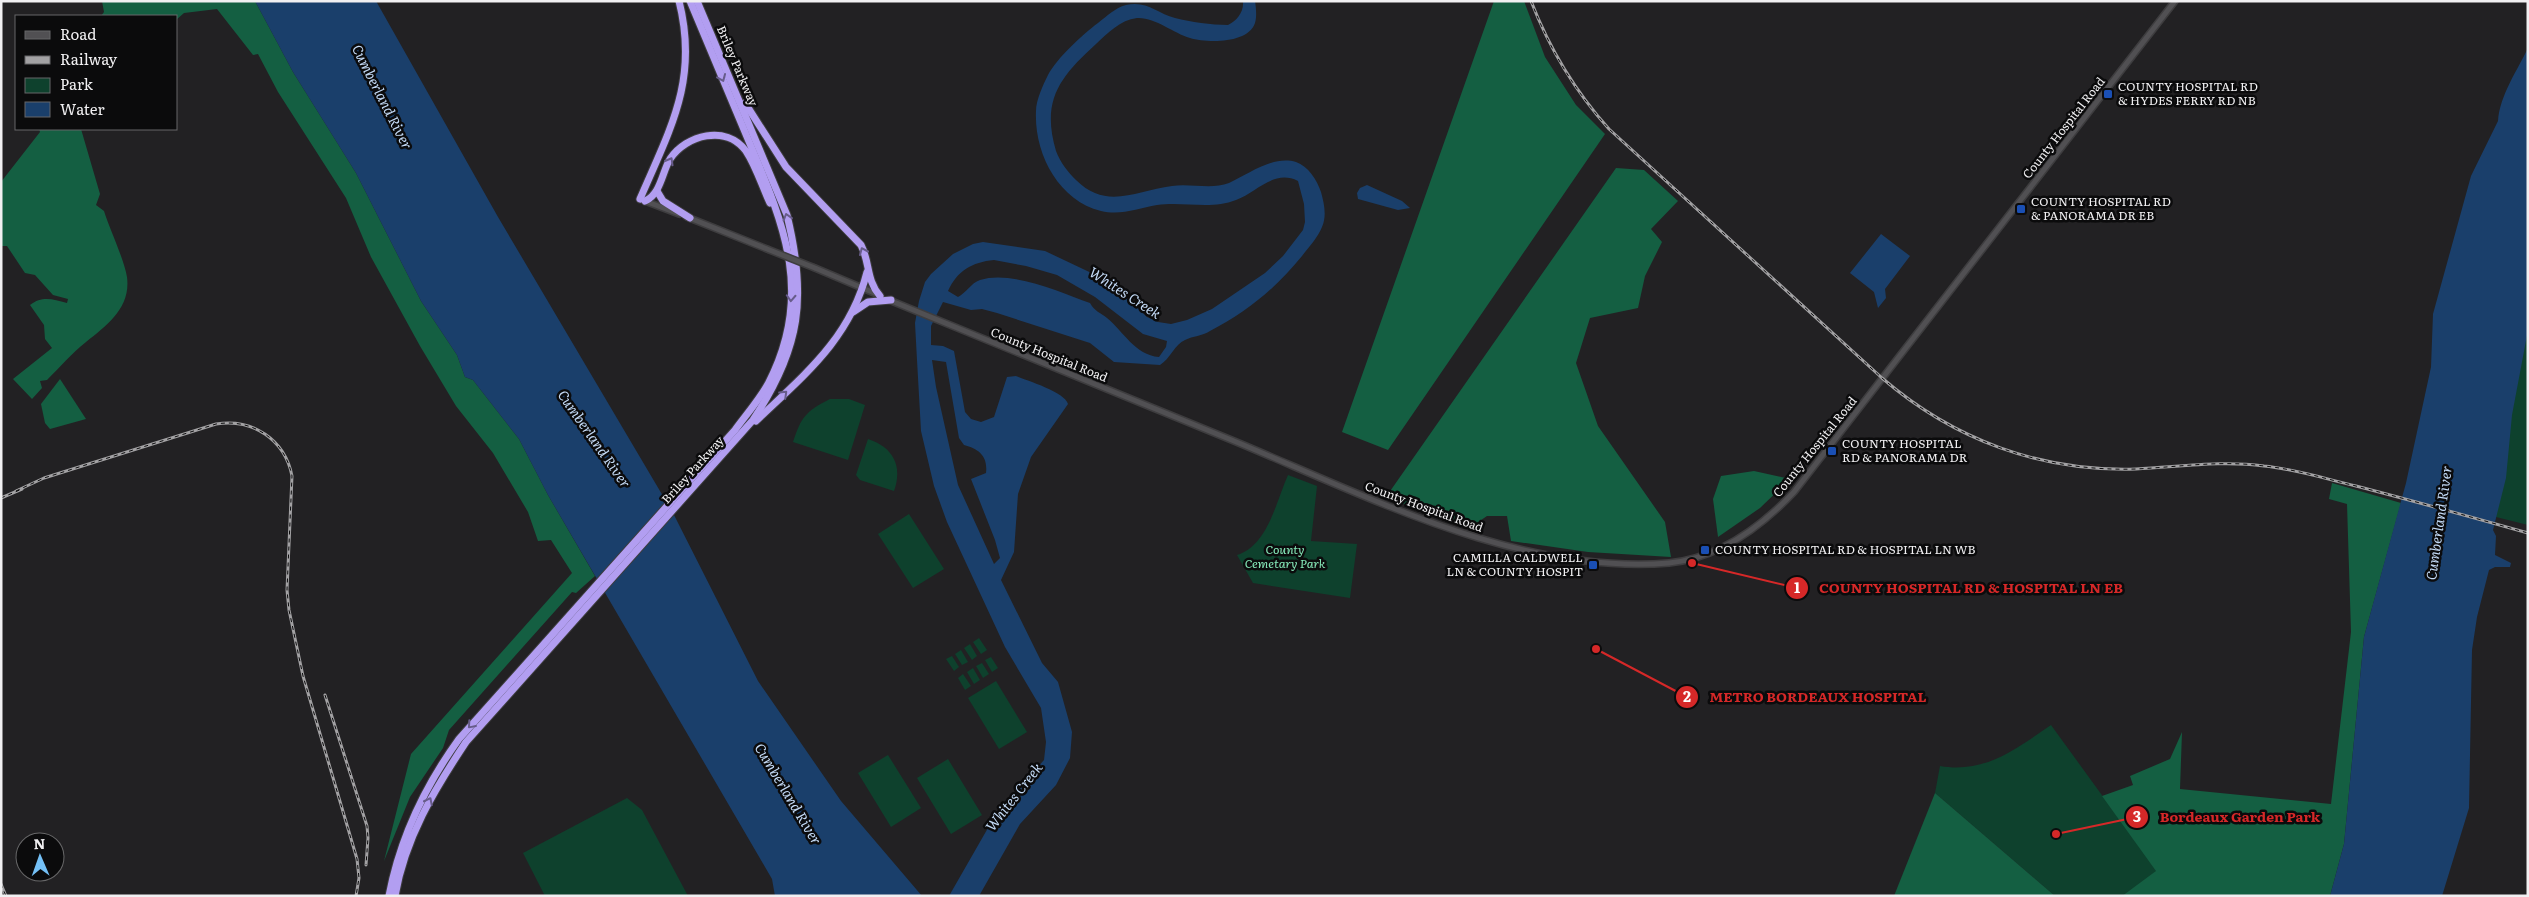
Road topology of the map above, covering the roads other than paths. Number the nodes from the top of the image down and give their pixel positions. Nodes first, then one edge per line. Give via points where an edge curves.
1 (679, 1) edge
2 (690, 1) edge
3 (697, 1) edge
4 (2175, 1) edge
5 (727, 70) junction
6 (657, 191) junction
7 (642, 200) junction
8 (690, 218) junction
9 (784, 233) junction
10 (867, 270) junction
11 (862, 289) junction
12 (880, 296) junction
13 (891, 300) junction
14 (852, 312) junction
15 (735, 440) junction
16 (716, 456) junction
17 (586, 600) junction
18 (389, 896) edge
19 (395, 896) edge

1 - 7 highway via 686,32 685,78 677,110
2 -> 9 highway, Briley Parkway via 773,199
3 - 5 highway, Briley Parkway
4 - 13 main road, County Hospital Road via 1794,492 1766,521 1747,534 1688,560 1633,564 1588,561 1464,535
10 -> 5 highway via 861,245 786,167 755,122
15 -> 5 highway, Briley Parkway via 767,398 782,369 795,326 799,284 787,215
6 - 7 highway
6 - 8 highway via 663,201
6 -> 9 highway via 670,160 684,144 702,136 728,138 746,151
7 - 8 main road, County Hospital Road
8 - 11 main road, County Hospital Road, bridge
9 -> 16 highway, Briley Parkway via 792,270 791,303 780,356 768,384
10 - 11 highway
10 - 12 highway via 871,284
11 - 12 main road, County Hospital Road
11 - 14 highway
12 - 13 main road, County Hospital Road
13 - 14 highway via 868,302
15 -> 14 highway via 825,354
15 - 16 highway, Briley Parkway
16 - 17 highway, Briley Parkway
17 -> 18 highway, Briley Parkway via 444,759 401,847
19 -> 17 highway, Briley Parkway via 411,836 440,781 466,742

